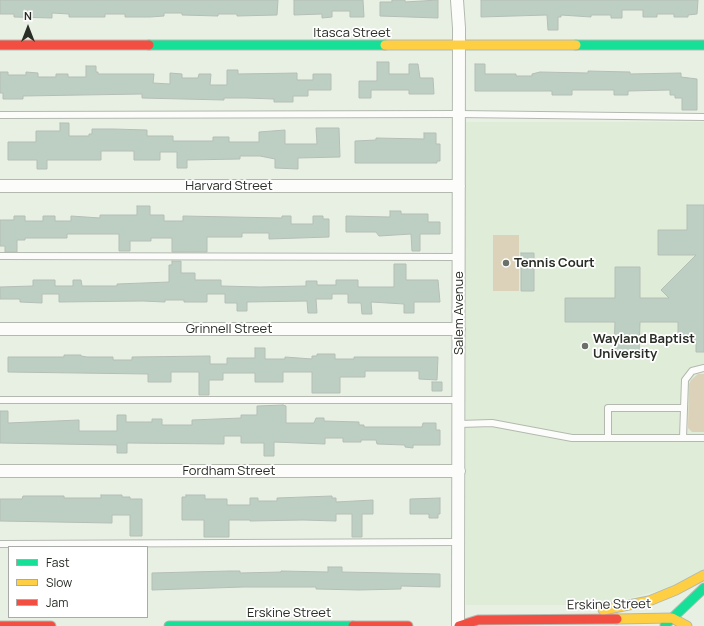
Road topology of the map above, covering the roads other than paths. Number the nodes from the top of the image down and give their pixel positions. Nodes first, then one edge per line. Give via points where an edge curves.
1 (457, 0) edge
2 (0, 45) edge
3 (704, 45) edge
4 (459, 46) junction
5 (459, 114) junction
6 (0, 115) edge
7 (704, 117) edge
8 (0, 186) edge
9 (459, 186) junction
10 (0, 256) edge
11 (459, 257) junction
12 (0, 329) edge
13 (459, 330) junction
14 (704, 368) edge
15 (0, 400) edge
16 (459, 400) junction
17 (683, 408) junction
18 (459, 424) junction
19 (608, 438) junction
20 (683, 438) junction
21 (704, 438) edge
22 (0, 471) edge
23 (459, 471) junction
24 (459, 542) junction
25 (0, 544) edge
26 (704, 575) edge
27 (704, 588) edge
28 (672, 618) junction
29 (534, 619) junction
30 (0, 626) edge
31 (51, 626) edge
32 (169, 626) edge
33 (408, 626) edge
34 (459, 626) edge
35 (664, 626) edge
36 (687, 626) edge

1 - 4 street, Salem Avenue
2 - 4 main road, Itasca Street
3 - 4 main road, Itasca Street
4 - 5 street, Salem Avenue
5 - 6 lane
5 - 7 lane
5 - 9 street, Salem Avenue
8 - 9 street, Harvard Street
9 - 11 street, Salem Avenue
10 - 11 lane
11 - 13 street, Salem Avenue
12 - 13 street, Grinnell Street
13 - 16 street, Salem Avenue
14 - 17 lane via 692,371 686,377 683,387
15 - 16 lane
16 - 18 street, Salem Avenue
17 - 19 lane via 608,408
17 - 20 lane
18 - 19 lane via 492,423 568,437
18 - 23 street, Salem Avenue
19 - 20 lane
20 - 21 lane
22 - 23 street, Fordham Street
23 - 24 street, Salem Avenue
24 - 25 lane
24 - 34 street, Salem Avenue
26 - 29 main road via 664,595 637,604
27 - 28 main road
28 - 29 main road, Erskine Street
28 - 35 main road
28 - 36 main road, Erskine Street
29 - 34 main road, Erskine Street via 478,620
30 - 31 main road
32 - 33 main road, Erskine Street

